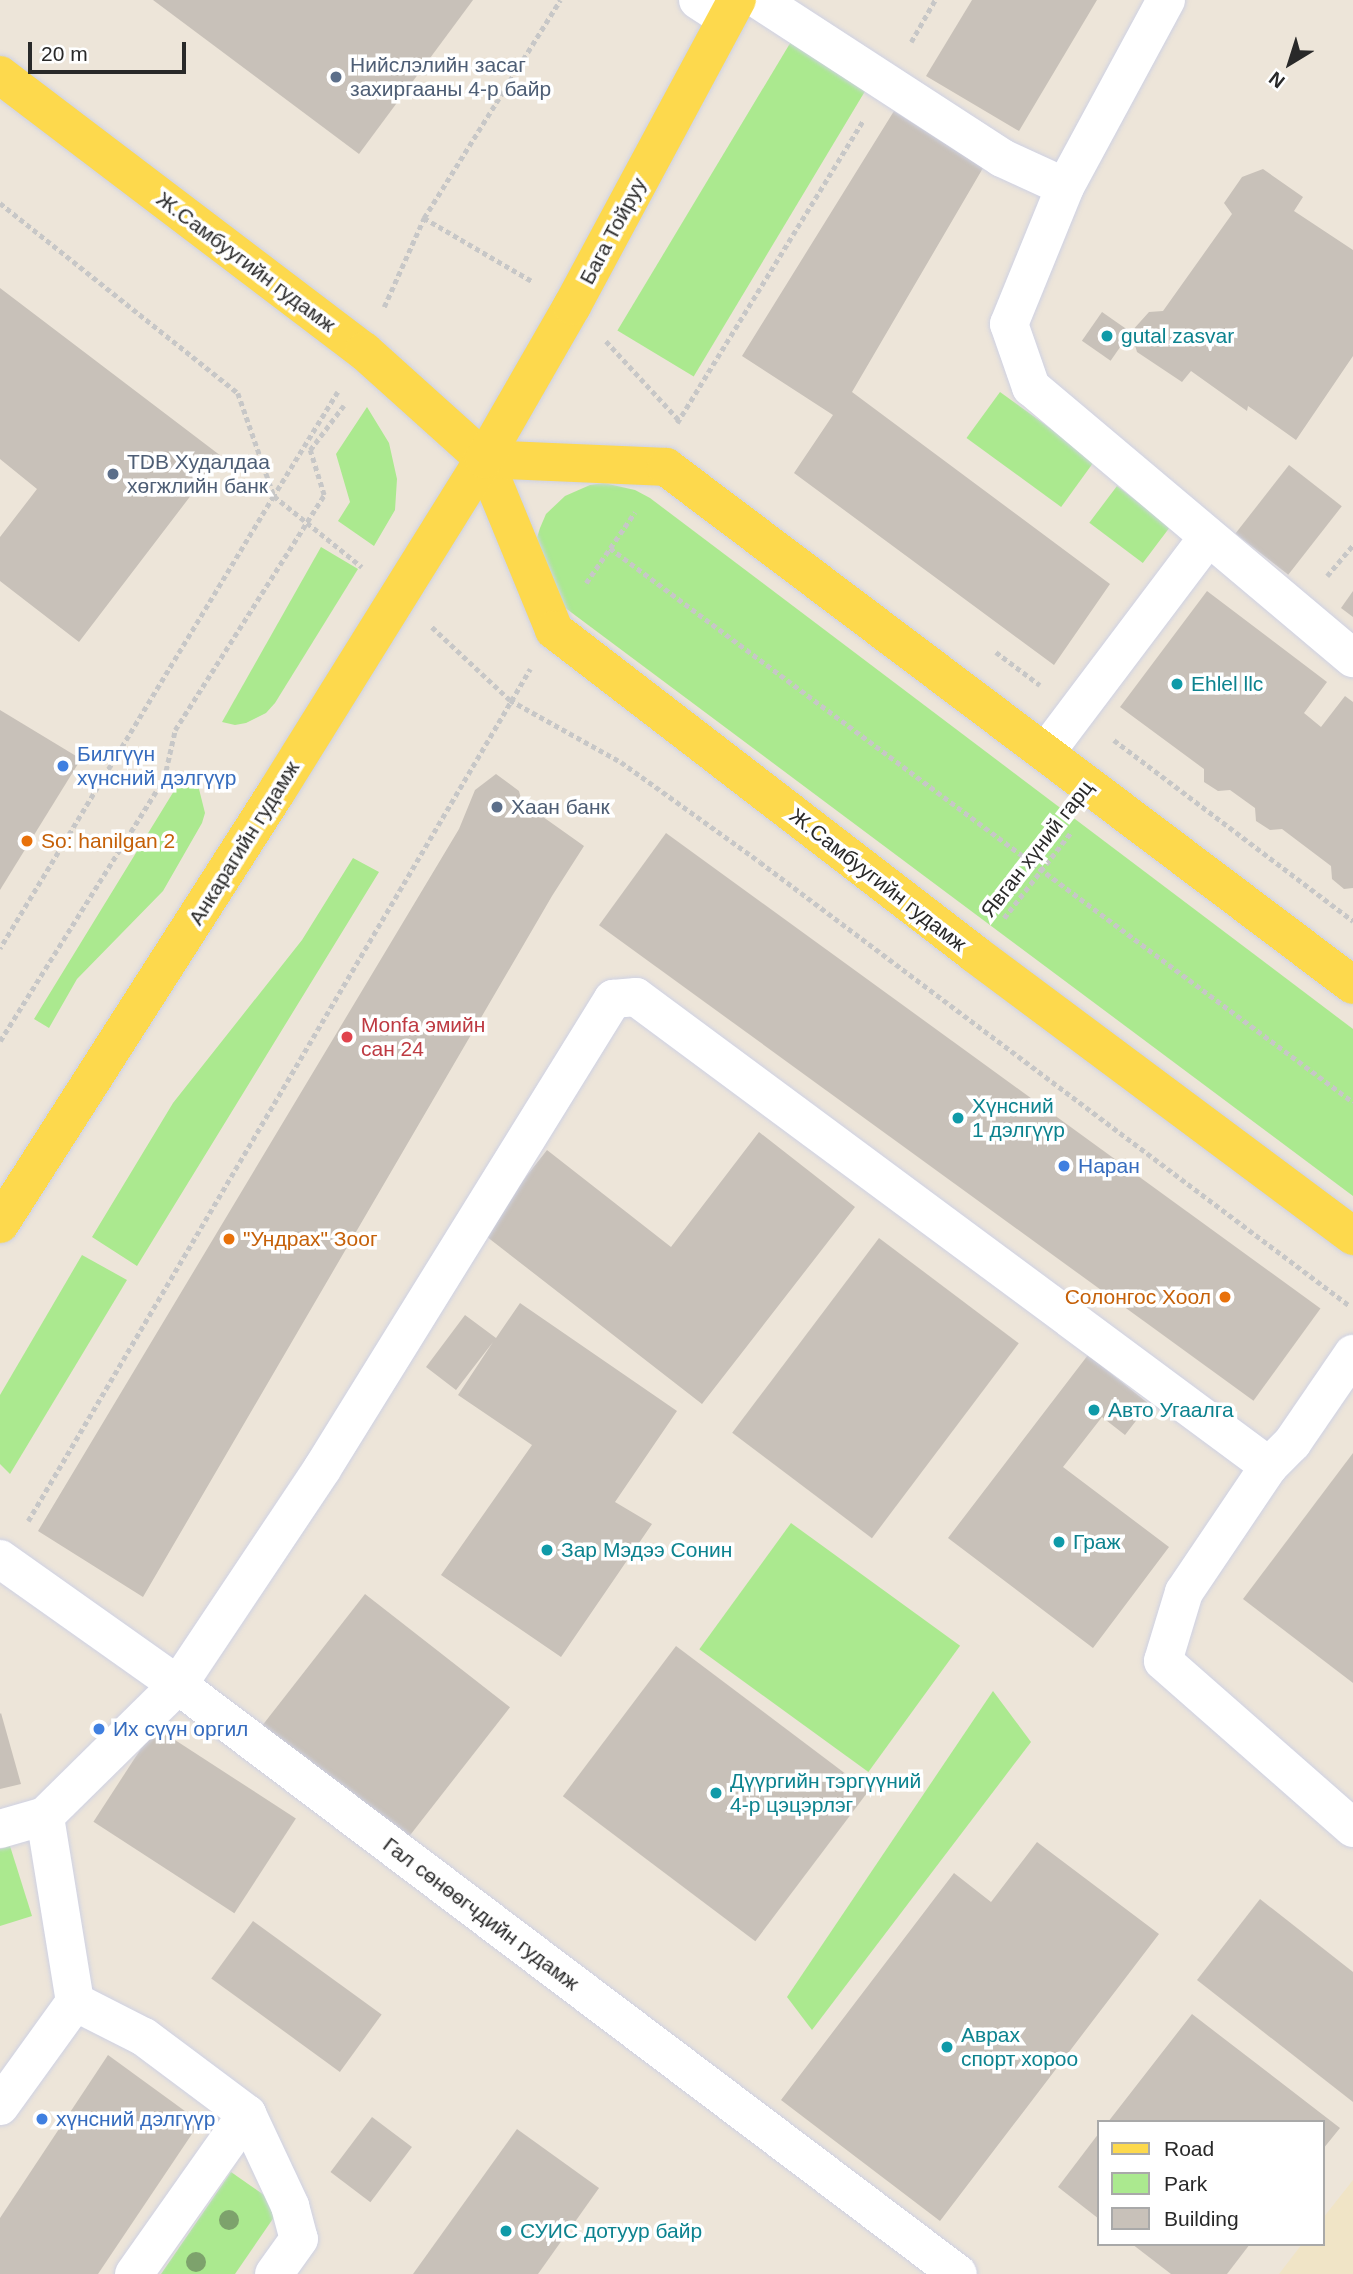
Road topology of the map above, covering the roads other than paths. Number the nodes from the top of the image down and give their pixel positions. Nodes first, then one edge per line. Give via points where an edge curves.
1 (759, 0) edge
2 (1166, 0) edge
3 (720, 6) edge
4 (0, 75) edge
5 (1065, 187) junction
6 (484, 459) junction
7 (1207, 538) junction
8 (1353, 659) edge
9 (1046, 752) junction
10 (1353, 985) edge
11 (0, 1224) edge
12 (1353, 1236) edge
13 (1353, 1354) edge
14 (1269, 1466) junction
15 (2, 1560) edge
16 (178, 1685) junction
17 (45, 1816) junction
18 (1353, 1828) edge
19 (0, 1829) edge
20 (75, 2002) junction
21 (0, 2106) edge
22 (247, 2114) junction
23 (134, 2274) edge
24 (274, 2274) edge
25 (958, 2274) edge

1 - 5 street via 1002,158
2 - 5 street
3 - 6 main road, Бага Тойруу via 572,306
4 - 6 main road, Ж.Самбуугийн гудамж via 364,351
5 - 7 street via 1009,324 1031,387
6 - 9 main road via 666,467
6 - 11 main road, Анкарагийн гудамж
6 - 12 main road, Ж.Самбуугийн гудамж via 554,630 975,954
7 - 8 street
7 - 9 street
9 - 10 main road
13 - 14 street via 1292,1443
14 - 16 street via 636,997 613,999 322,1469
14 - 18 street via 1184,1592 1163,1661
15 - 16 street, Гал сөнөөгчдийн гудамж
16 - 17 street
16 - 25 street, Гал сөнөөгчдийн гудамж
17 - 19 street
17 - 20 street
20 - 21 street
20 - 22 street via 144,2037
22 - 23 street
22 - 24 street via 290,2206 299,2239

